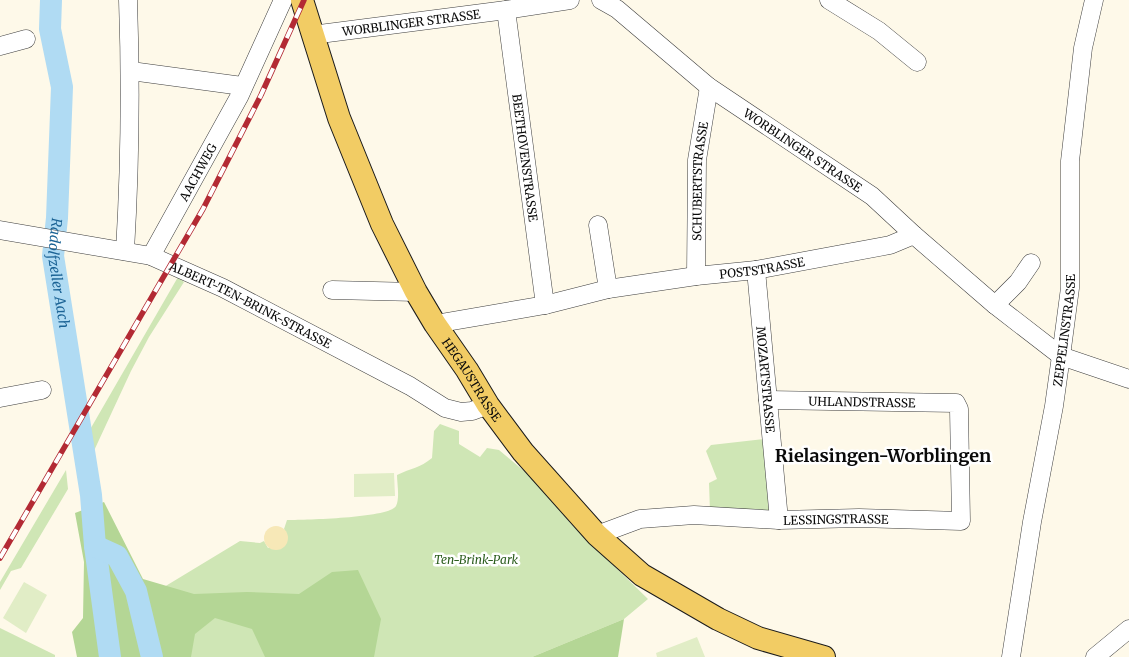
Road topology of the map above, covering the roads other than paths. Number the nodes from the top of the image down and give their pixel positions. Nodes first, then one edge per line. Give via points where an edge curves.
1 (128, 0) edge
2 (283, 0) edge
3 (302, 0) edge
4 (570, 0) edge
5 (605, 0) edge
6 (829, 0) edge
7 (1094, 0) edge
8 (506, 10) junction
9 (312, 35) junction
10 (26, 39) dead end
11 (0, 46) edge
12 (916, 62) dead end
13 (131, 70) junction
14 (242, 86) junction
15 (709, 87) junction
16 (598, 225) dead end
17 (0, 230) edge
18 (914, 235) junction
19 (125, 251) junction
20 (151, 256) junction
21 (1031, 263) dead end
22 (756, 270) junction
23 (696, 276) junction
24 (608, 289) junction
25 (332, 290) dead end
26 (416, 292) junction
27 (545, 305) junction
28 (995, 305) junction
29 (436, 324) junction
30 (1061, 356) junction
31 (1129, 379) edge
32 (42, 390) dead end
33 (0, 398) edge
34 (768, 400) junction
35 (956, 403) joint
36 (488, 405) junction
37 (778, 520) junction
38 (597, 535) junction
39 (1129, 629) edge
40 (779, 651) edge
41 (824, 657) edge
42 (1011, 657) edge
43 (1095, 657) edge

1 - 13 street
2 - 14 street, AACHWEG
3 - 9 main road, HEGAUSTRASSE
4 - 8 street, WORBLINGER STRASSE
5 - 15 street, WORBLINGER STRASSE
6 - 12 street via 879,30
7 - 30 street, ZEPPELINSTRASSE via 1083,48 1070,161 1070,288
8 - 9 street, WORBLINGER STRASSE
8 - 27 street, BEETHOVENSTRASSE
9 - 26 main road, HEGAUSTRASSE via 339,118 382,224
10 - 11 street
13 - 14 street
13 - 19 street
14 - 20 street, AACHWEG
15 - 18 street, WORBLINGER STRASSE via 872,196
15 - 23 street, SCHUBERTSTRASSE via 697,160
16 - 24 street
17 - 19 street, ALBERT-TEN-BRINK-STRASSE
18 - 22 street, POSTSTRASSE via 890,245
18 - 28 street, WORBLINGER STRASSE
19 - 20 street, ALBERT-TEN-BRINK-STRASSE
20 - 36 street, ALBERT-TEN-BRINK-STRASSE via 232,293 410,386 445,408 461,412
21 - 28 street
22 - 23 street, POSTSTRASSE
22 - 34 street, MOZARTSTRASSE
23 - 24 street, POSTSTRASSE
24 - 27 street, POSTSTRASSE
25 - 26 street
26 - 29 main road, HEGAUSTRASSE
27 - 29 street, POSTSTRASSE
28 - 30 street, WORBLINGER STRASSE
29 - 36 main road, HEGAUSTRASSE
30 - 31 street, WORBLINGER STRASSE
30 - 42 street, ZEPPELINSTRASSE
32 - 33 street
34 - 35 street, UHLANDSTRASSE
34 - 37 street, MOZARTSTRASSE
35 - 37 street, LESSINGSTRASSE via 959,409 961,521
36 - 38 main road, HEGAUSTRASSE via 523,452
37 - 38 street, LESSINGSTRASSE via 694,515 640,519
38 - 40 main road, HEGAUSTRASSE via 642,575
39 - 43 street
40 - 41 main road, HEGAUSTRASSE

